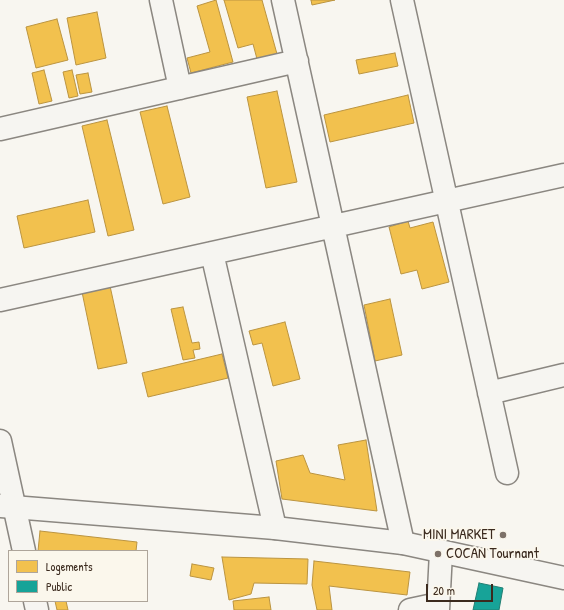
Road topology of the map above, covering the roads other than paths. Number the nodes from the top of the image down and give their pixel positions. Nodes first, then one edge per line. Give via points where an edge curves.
1 (161, 0) edge
2 (283, 0) edge
3 (402, 0) edge
4 (297, 61) junction
5 (180, 88) junction
6 (0, 130) edge
7 (564, 175) edge
8 (447, 201) junction
9 (333, 226) junction
10 (212, 253) junction
11 (0, 300) edge
12 (564, 375) edge
13 (489, 393) junction
14 (0, 441) edge
15 (507, 473) dead end
16 (7, 506) edge
17 (275, 528) junction
18 (403, 543) junction
19 (24, 550) edge
20 (441, 552) junction
21 (564, 578) edge
22 (438, 607) edge
23 (410, 610) edge

1 - 5 street
2 - 4 street
3 - 8 street
4 - 5 street
4 - 9 street
5 - 6 street
7 - 8 street
8 - 9 street
8 - 13 street
9 - 10 street
9 - 18 street
10 - 11 street
10 - 17 street
12 - 13 street
13 - 15 street
14 - 16 street
16 - 17 street
16 - 19 street
17 - 18 street
18 - 20 street
20 - 21 street
20 - 22 street
22 - 23 street

